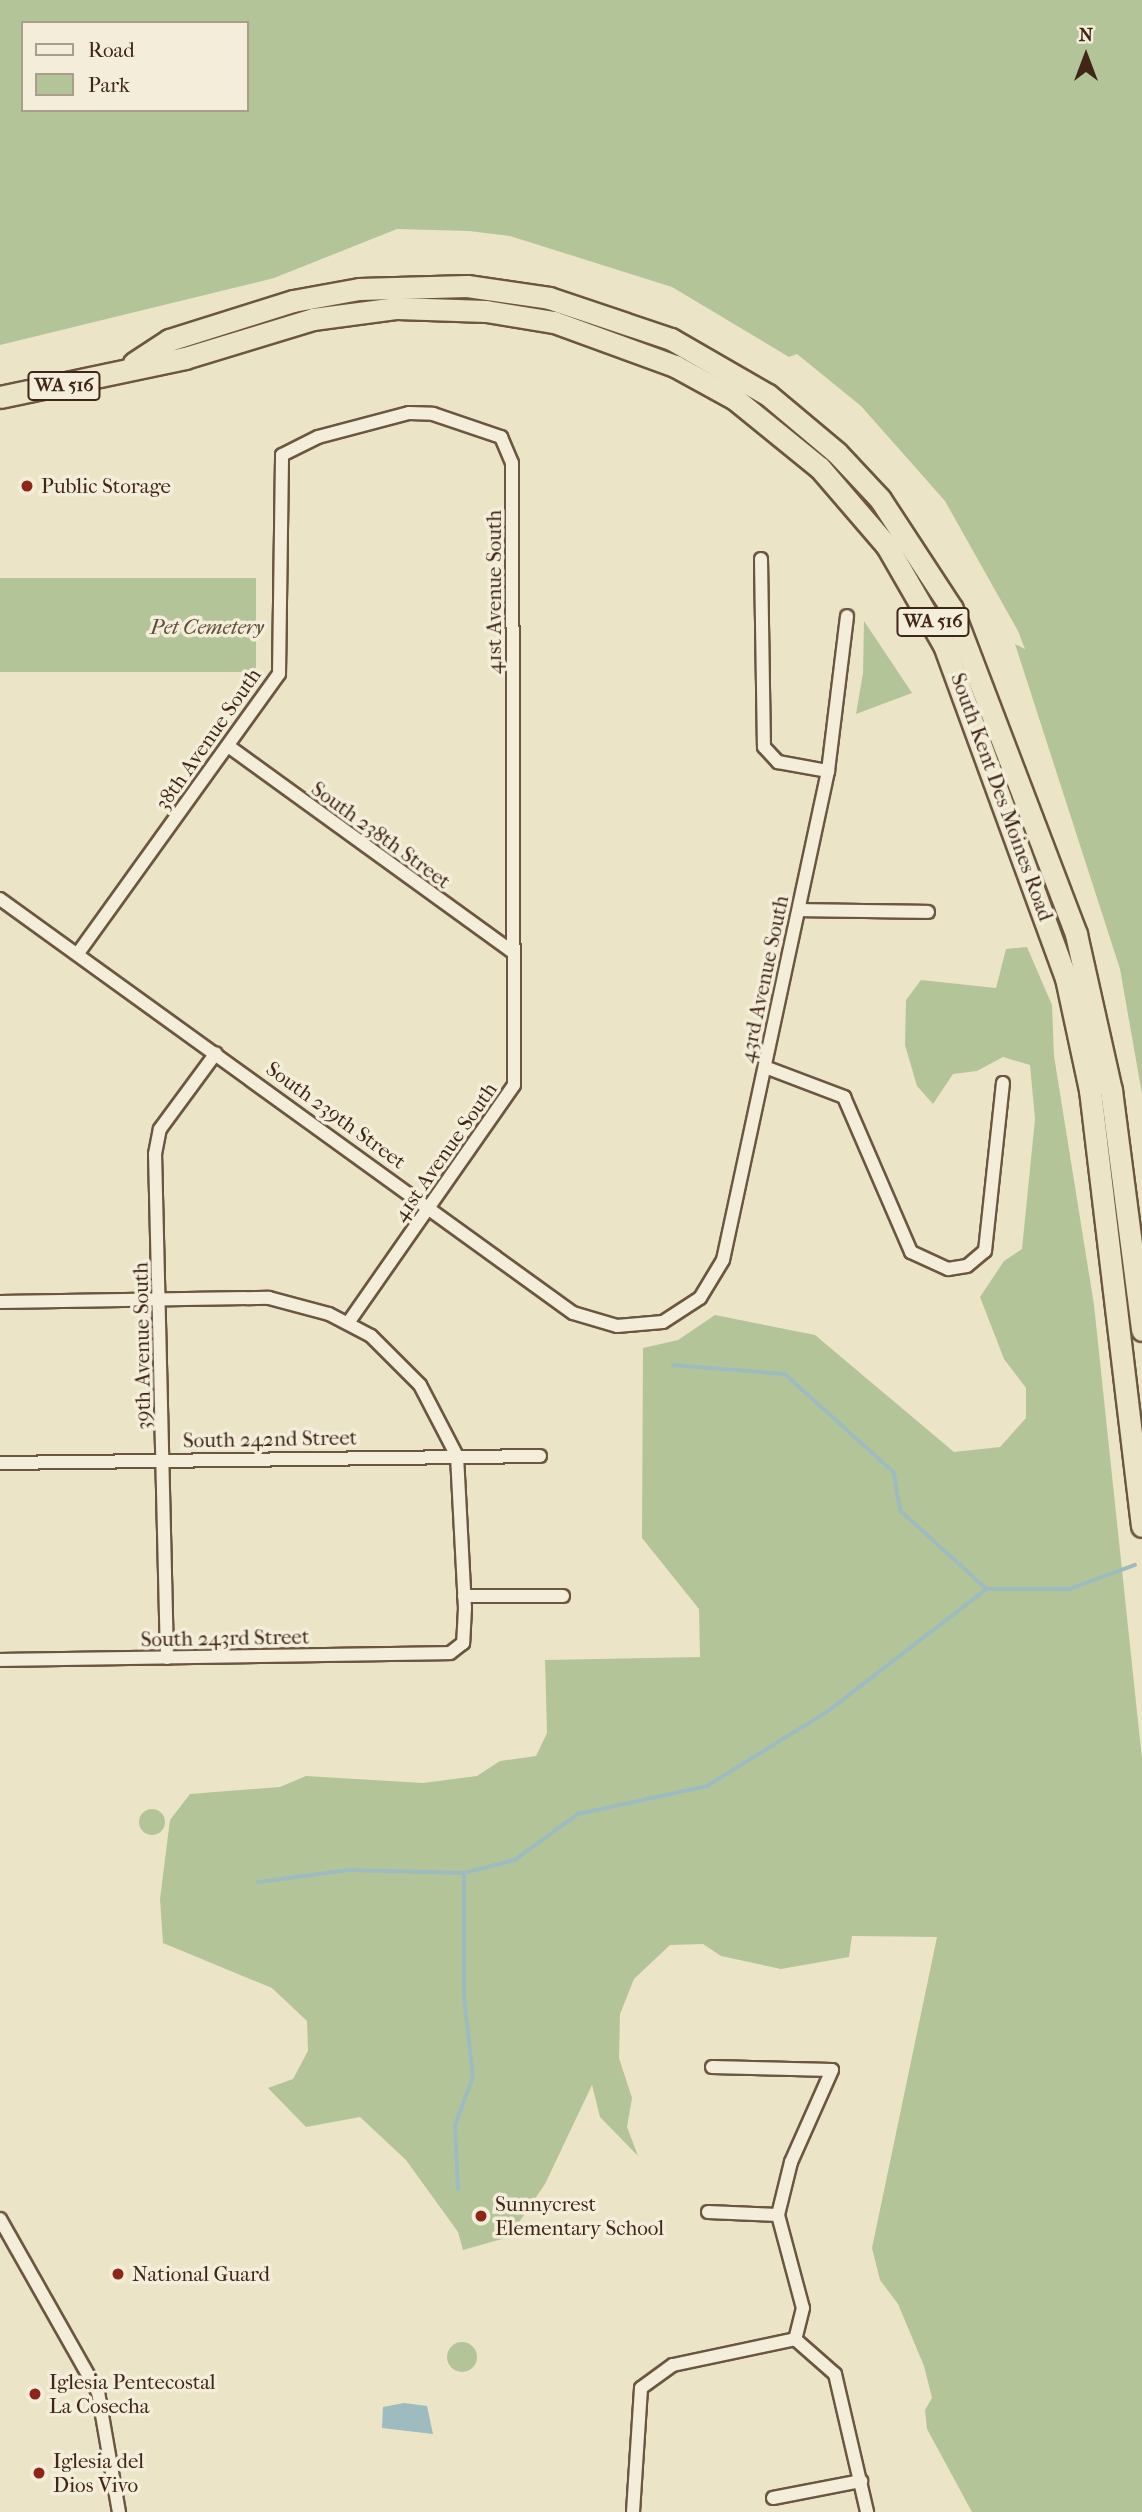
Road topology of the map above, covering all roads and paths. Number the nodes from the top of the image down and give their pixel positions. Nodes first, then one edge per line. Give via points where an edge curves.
1 (127, 369) junction
2 (0, 397) edge
3 (501, 437) joint
4 (761, 559) dead end
5 (847, 616) dead end
6 (228, 746) junction
7 (828, 771) junction
8 (0, 899) edge
9 (800, 910) junction
10 (928, 912) dead end
11 (79, 953) junction
12 (513, 953) junction
13 (216, 1053) junction
14 (765, 1066) junction
15 (1003, 1083) dead end
16 (431, 1207) junction
17 (161, 1299) junction
18 (0, 1302) edge
19 (663, 1322) joint
20 (348, 1323) junction
21 (1142, 1330) edge
22 (457, 1456) junction
23 (540, 1456) dead end
24 (163, 1460) junction
25 (0, 1463) edge
26 (1142, 1526) edge
27 (464, 1596) junction
28 (563, 1596) dead end
29 (167, 1658) junction
30 (0, 1660) edge
31 (712, 2067) dead end
32 (708, 2212) dead end
33 (778, 2214) junction
34 (0, 2219) edge
35 (795, 2339) junction
36 (861, 2481) junction
37 (773, 2498) dead end
38 (120, 2512) edge
39 (633, 2512) edge
40 (867, 2512) edge

1 - 2 highway, South Kent Des Moines Road / WA 516
1 - 21 highway, South Kent Des Moines Road / WA 516 via 169,340 293,301 359,289 467,286 549,298 671,339 768,396 837,453 880,499 952,609 1076,934 1111,1090
1 - 26 highway, South Kent Des Moines Road / WA 516 via 354,312 445,308 528,317 636,349 716,387 788,439 852,502 898,562 944,645 1066,978 1090,1090
3 - 6 street, 38th Avenue South via 433,414 409,413 298,444 279,465 279,674
3 - 12 street, 41st Avenue South via 512,463
4 - 7 street via 764,747 778,762
5 - 7 street, 43rd Avenue South
6 - 11 street, 38th Avenue South
6 - 12 street, South 238th Street
7 - 9 street, 43rd Avenue South
8 - 11 street, South 239th Street
9 - 10 street
9 - 14 street, 43rd Avenue South
11 - 13 street, South 239th Street
12 - 16 street, 41st Avenue South via 513,1094
13 - 16 street, South 239th Street
13 - 17 street, 39th Avenue South via 156,1141
14 - 15 street via 844,1097 911,1252 948,1269 967,1266 985,1251
14 - 19 street, 43rd Avenue South via 719,1274 688,1310
16 - 19 street, South 239th Street via 573,1313 617,1326
16 - 20 street, 41st Avenue South
17 - 18 street
17 - 20 street via 269,1298
17 - 24 street, 39th Avenue South
20 - 22 street via 408,1369 442,1420
22 - 23 street, South 242nd Street
22 - 24 street, South 242nd Street
22 - 27 street
24 - 25 street, South 242nd Street
24 - 29 street, 39th Avenue South
27 - 28 street
27 - 29 street, South 243rd Street via 463,1643 450,1653
29 - 30 street, South 243rd Street
31 - 33 street via 832,2070 791,2162
32 - 33 street
33 - 35 street via 803,2308
34 - 38 street via 98,2392
35 - 36 street via 835,2374
35 - 39 street via 673,2365 641,2388
36 - 37 street
36 - 40 street

